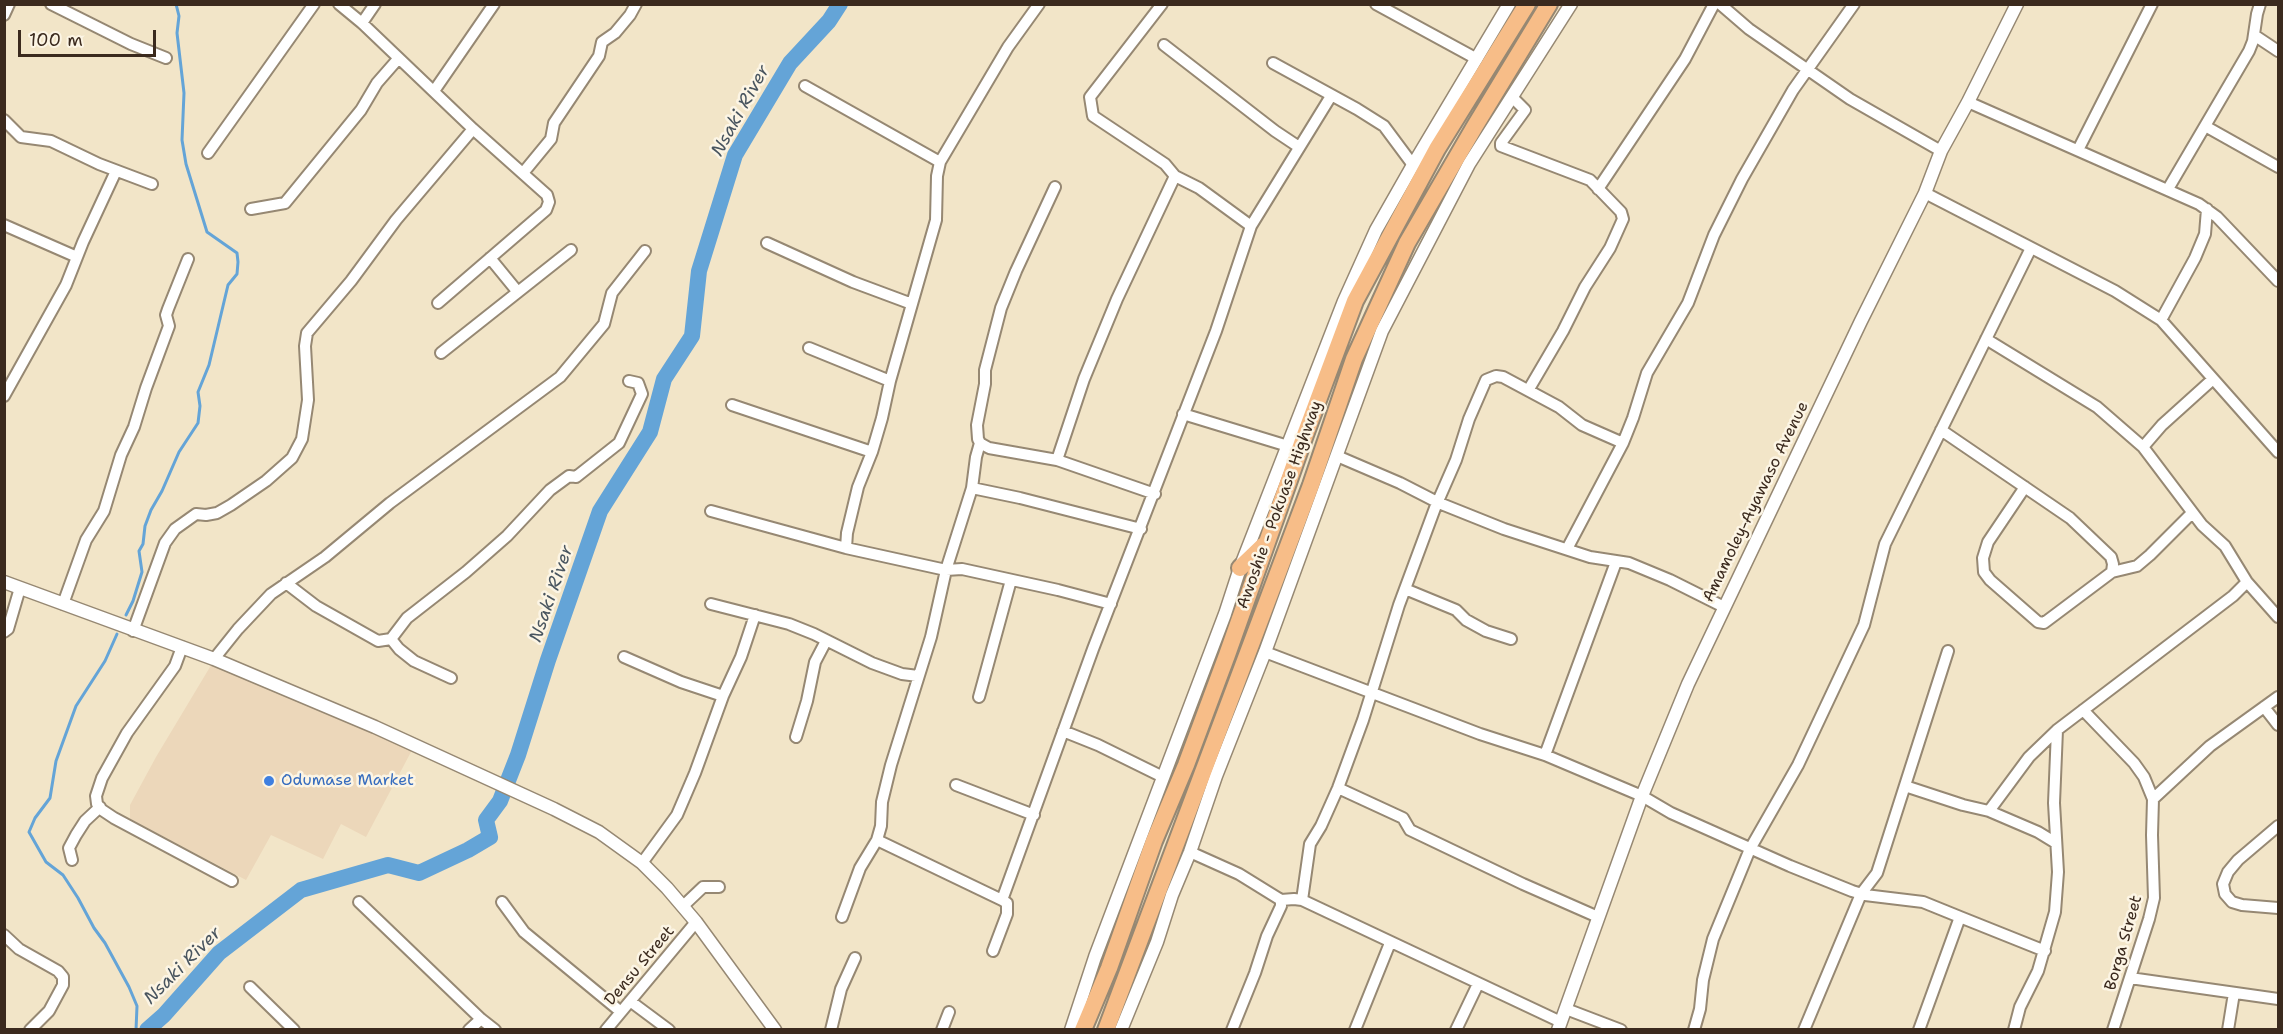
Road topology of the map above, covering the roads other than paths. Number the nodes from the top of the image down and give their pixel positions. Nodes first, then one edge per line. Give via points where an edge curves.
1 (9, 4) edge
2 (51, 4) edge
3 (314, 4) edge
4 (339, 4) edge
5 (375, 4) edge
6 (494, 4) edge
7 (636, 4) edge
8 (1039, 4) edge
9 (1162, 4) edge
10 (1509, 4) edge
11 (1527, 4) edge
12 (1549, 4) edge
13 (1571, 4) edge
14 (1714, 4) edge
15 (1720, 4) edge
16 (1854, 4) edge
17 (2017, 4) edge
18 (2152, 4) edge
19 (2260, 4) edge
20 (1382, 6) edge
21 (4, 15) edge
22 (363, 23) junction
23 (2254, 35) junction
24 (1164, 45) dead end
25 (2278, 51) edge
26 (166, 58) dead end
27 (398, 59) junction
28 (1477, 59) junction
29 (1273, 63) dead end
30 (1808, 70) junction
31 (806, 86) dead end
32 (434, 90) junction
33 (1331, 96) junction
34 (1512, 97) junction
35 (1968, 102) junction
36 (1462, 110) junction
37 (4, 120) edge
38 (1475, 126) junction
39 (2205, 126) junction
40 (473, 129) junction
41 (1299, 147) junction
42 (2078, 150) junction
43 (1941, 151) junction
44 (208, 153) dead end
45 (940, 162) junction
46 (1413, 165) junction
47 (2278, 167) edge
48 (116, 171) junction
49 (523, 173) junction
50 (1175, 176) junction
51 (152, 184) dead end
52 (1055, 187) dead end
53 (1598, 189) junction
54 (2168, 189) junction
55 (1925, 193) junction
56 (251, 209) dead end
57 (2207, 209) junction
58 (4, 225) edge
59 (1251, 226) junction
60 (767, 243) dead end
61 (2031, 248) junction
62 (571, 250) dead end
63 (645, 251) dead end
64 (77, 257) junction
65 (490, 258) junction
66 (188, 259) dead end
67 (2278, 281) edge
68 (517, 291) junction
69 (438, 303) dead end
70 (912, 304) junction
71 (2161, 320) junction
72 (1986, 339) junction
73 (809, 348) dead end
74 (441, 352) dead end
75 (2213, 378) junction
76 (629, 381) dead end
77 (890, 381) junction
78 (1528, 389) junction
79 (4, 396) edge
80 (732, 405) dead end
81 (1183, 414) junction
82 (1941, 430) junction
83 (980, 443) junction
84 (1623, 443) junction
85 (1288, 446) junction
86 (2143, 447) junction
87 (872, 452) junction
88 (2278, 452) edge
89 (1337, 456) junction
90 (1057, 460) junction
91 (2025, 487) junction
92 (972, 488) junction
93 (1155, 494) junction
94 (1439, 503) junction
95 (711, 511) dead end
96 (2192, 513) junction
97 (1141, 529) junction
98 (1266, 542) junction
99 (846, 548) junction
100 (1567, 549) junction
101 (1616, 562) junction
102 (1240, 568) junction
103 (946, 570) junction
104 (2112, 572) junction
105 (1011, 580) junction
106 (4, 582) edge
107 (2247, 582) junction
108 (286, 583) junction
109 (20, 588) junction
110 (1405, 589) junction
111 (63, 604) junction
112 (711, 604) dead end
113 (1111, 604) junction
114 (1724, 608) junction
115 (755, 615) junction
116 (2278, 616) edge
117 (133, 631) junction
118 (4, 632) edge
119 (391, 639) junction
120 (1511, 639) dead end
121 (826, 642) junction
122 (183, 647) junction
123 (1948, 651) dead end
124 (1265, 652) junction
125 (624, 657) dead end
126 (214, 659) junction
127 (918, 676) junction
128 (451, 678) dead end
129 (1371, 691) junction
130 (723, 696) junction
131 (979, 697) dead end
132 (2278, 697) edge
133 (2264, 706) junction
134 (2083, 710) junction
135 (2278, 725) edge
136 (2057, 730) junction
137 (1063, 731) junction
138 (796, 737) dead end
139 (1545, 755) junction
140 (1163, 777) junction
141 (956, 785) dead end
142 (1905, 786) junction
143 (1338, 788) junction
144 (1642, 796) junction
145 (2153, 799) junction
146 (100, 807) junction
147 (1989, 811) junction
148 (1034, 815) junction
149 (2278, 826) edge
150 (877, 840) junction
151 (2056, 843) junction
152 (1750, 849) junction
153 (1190, 852) junction
154 (72, 860) dead end
155 (642, 863) junction
156 (232, 880) dead end
157 (719, 887) dead end
158 (1861, 894) junction
159 (1002, 900) junction
160 (1281, 900) junction
161 (1302, 900) junction
162 (359, 902) dead end
163 (502, 902) dead end
164 (683, 906) junction
165 (2278, 908) edge
166 (842, 917) dead end
167 (1598, 917) junction
168 (1960, 917) junction
169 (696, 922) junction
170 (4, 935) edge
171 (1390, 943) junction
172 (993, 951) dead end
173 (2045, 951) junction
174 (855, 958) dead end
175 (2130, 978) junction
176 (1478, 984) junction
177 (250, 987) dead end
178 (2234, 993) junction
179 (2278, 999) edge
180 (630, 1001) junction
181 (1566, 1009) junction
182 (621, 1012) junction
183 (949, 1012) dead end
184 (481, 1018) junction
185 (1560, 1026) edge
186 (30, 1029) edge
187 (294, 1029) edge
188 (469, 1029) edge
189 (495, 1029) edge
190 (606, 1029) edge
191 (669, 1029) edge
192 (775, 1029) edge
193 (831, 1029) edge
194 (942, 1029) edge
195 (1071, 1029) edge
196 (1083, 1029) edge
197 (1106, 1029) edge
198 (1121, 1029) edge
199 (1232, 1029) edge
200 (1355, 1029) edge
201 (1456, 1029) edge
202 (1621, 1029) edge
203 (1694, 1029) edge
204 (1804, 1029) edge
205 (1919, 1029) edge
206 (2014, 1029) edge
207 (2113, 1029) edge
208 (2228, 1029) edge

1 - 21 street
2 - 26 street
3 - 44 street
4 - 22 street
5 - 22 street
6 - 32 street
7 - 49 street via 615,33 602,42 599,56 554,123 551,139
8 - 45 street
9 - 50 street via 1090,97 1093,116 1165,164
10 - 28 street
11 - 36 main road, Awoshie - Pokuase Highway
12 - 38 main road, Awoshie - Pokuase Highway
13 - 34 street
14 - 53 street via 1685,59
15 - 30 street
16 - 30 street
17 - 35 street, Amamoley-Ayawaso Avenue
18 - 42 street
19 - 23 street
20 - 28 street
22 - 27 street
23 - 25 street
23 - 39 street via 2249,51
24 - 41 street
27 - 32 street
27 - 56 street via 285,203
28 - 46 street
29 - 33 street
30 - 43 street
30 - 84 street via 1776,118 1713,234 1688,303 1647,374
31 - 45 street
32 - 40 street
33 - 41 street
33 - 46 street via 1384,126
34 - 53 street via 1525,110 1501,146 1590,180
34 - 89 street via 1469,165 1382,331
35 - 42 street
35 - 43 street, Amamoley-Ayawaso Avenue
36 - 38 main road
36 - 98 main road, Awoshie - Pokuase Highway via 1355,301
37 - 48 street via 21,137 51,141
38 - 197 main road, Awoshie - Pokuase Highway via 1407,243 1354,359 1311,485
39 - 47 street
39 - 54 street
40 - 49 street
40 - 117 street via 308,333 308,400 302,439 292,458 231,505 217,513 196,514 175,529 165,543
41 - 59 street
42 - 54 street
43 - 55 street, Amamoley-Ayawaso Avenue
45 - 70 street via 936,220
46 - 85 street via 1376,230 1344,301
48 - 51 street
48 - 64 street
49 - 65 street via 547,195 546,210
50 - 59 street via 1199,188
50 - 90 street via 1084,378
52 - 83 street via 1001,308 985,370 977,425
53 - 78 street via 1623,219
54 - 57 street
55 - 61 street
55 - 114 street, Amamoley-Ayawaso Avenue
57 - 67 street
57 - 71 street via 2205,234
58 - 64 street
59 - 81 street
60 - 70 street
61 - 71 street via 2115,291
61 - 72 street
62 - 68 street
63 - 108 street via 612,293 604,324 561,377
64 - 79 street via 66,285
65 - 68 street
65 - 69 street
66 - 111 street via 168,309 167,330 135,427
68 - 74 street
70 - 77 street
71 - 75 street
72 - 82 street
72 - 86 street via 2097,407
73 - 77 street
75 - 86 street
75 - 88 street
76 - 119 street via 638,384 642,394 619,443 576,477 569,476 550,490 507,536 407,618
77 - 87 street
78 - 84 street via 1582,425
78 - 94 street via 1503,377 1486,380
80 - 87 street
81 - 85 street
81 - 93 street
82 - 91 street
82 - 152 street via 1885,544 1864,625 1798,765
83 - 90 street
83 - 92 street
84 - 100 street
85 - 102 street
86 - 96 street
87 - 99 street via 858,487
89 - 94 street
89 - 124 street
90 - 93 street
91 - 104 street via 2070,518 2110,557
91 - 104 street via 1988,542 1983,558 1984,572 1990,580 2044,623
92 - 97 street
92 - 103 street
93 - 97 street
94 - 100 street
94 - 110 street
95 - 99 street
96 - 104 street via 2137,566
96 - 107 street via 2224,546
97 - 113 street
98 - 102 main road
98 - 196 main road, Awoshie - Pokuase Highway via 1186,765
99 - 103 street
100 - 101 street
101 - 114 street via 1629,563 1670,580
101 - 139 street
102 - 140 street
103 - 105 street via 962,569
103 - 127 street
105 - 113 street
105 - 131 street
106 - 109 street
107 - 116 street
107 - 134 street
108 - 119 street via 316,606 378,640
108 - 126 street via 255,609
109 - 111 street
109 - 118 street
110 - 120 street via 1456,610 1486,631
110 - 129 street
111 - 117 street
112 - 115 street
113 - 137 street
114 - 144 street, Amamoley-Ayawaso Avenue
115 - 121 street via 789,624
115 - 130 street
117 - 122 street
119 - 128 street via 414,661
121 - 127 street via 888,669
121 - 138 street via 815,662
122 - 126 street
122 - 146 street via 175,666 127,733 102,778 96,795
123 - 142 street
124 - 129 street
124 - 153 street
125 - 130 street
126 - 155 street via 520,793 599,832
127 - 150 street via 891,765
129 - 139 street via 1479,734
129 - 143 street
130 - 155 street via 677,815
132 - 133 street
133 - 135 street
133 - 145 street via 2210,746
134 - 136 street
134 - 145 street, Borga Street via 2134,763 2145,777
136 - 147 street via 2029,757
136 - 151 street
137 - 140 street
137 - 148 street
139 - 144 street
140 - 195 street
141 - 148 street
142 - 147 street
142 - 158 street via 1877,873
143 - 161 street via 1310,844
143 - 167 street via 1403,818 1410,830
144 - 152 street
144 - 167 street, Amamoley-Ayawaso Avenue
145 - 175 street, Borga Street via 2154,898
146 - 154 street via 69,848
146 - 156 street
147 - 151 street
148 - 159 street
149 - 165 street via 2238,860 2223,884 2232,902
150 - 159 street
150 - 166 street via 860,868
151 - 173 street via 2055,912
152 - 158 street
152 - 203 street via 1713,939
153 - 160 street via 1239,874
153 - 198 street
155 - 164 street
157 - 164 street via 703,887
158 - 168 street via 1923,902
158 - 204 street
159 - 172 street via 1007,903 1007,914
160 - 161 street
160 - 199 street
161 - 171 street
162 - 184 street
163 - 182 street via 524,932
164 - 169 street
167 - 181 street, Amamoley-Ayawaso Avenue
168 - 173 street
168 - 205 street
169 - 180 street, Densu Street
169 - 192 street
170 - 186 street via 63,977 63,985 49,1011
171 - 176 street
171 - 200 street
173 - 206 street
174 - 193 street via 841,989
175 - 178 street
175 - 207 street, Borga Street
176 - 185 street
176 - 201 street
177 - 187 street
178 - 179 street
178 - 208 street
180 - 182 street, Densu Street
180 - 191 street
181 - 185 street, Amamoley-Ayawaso Avenue
181 - 202 street
182 - 190 street, Densu Street
183 - 194 street
184 - 188 street
184 - 189 street

